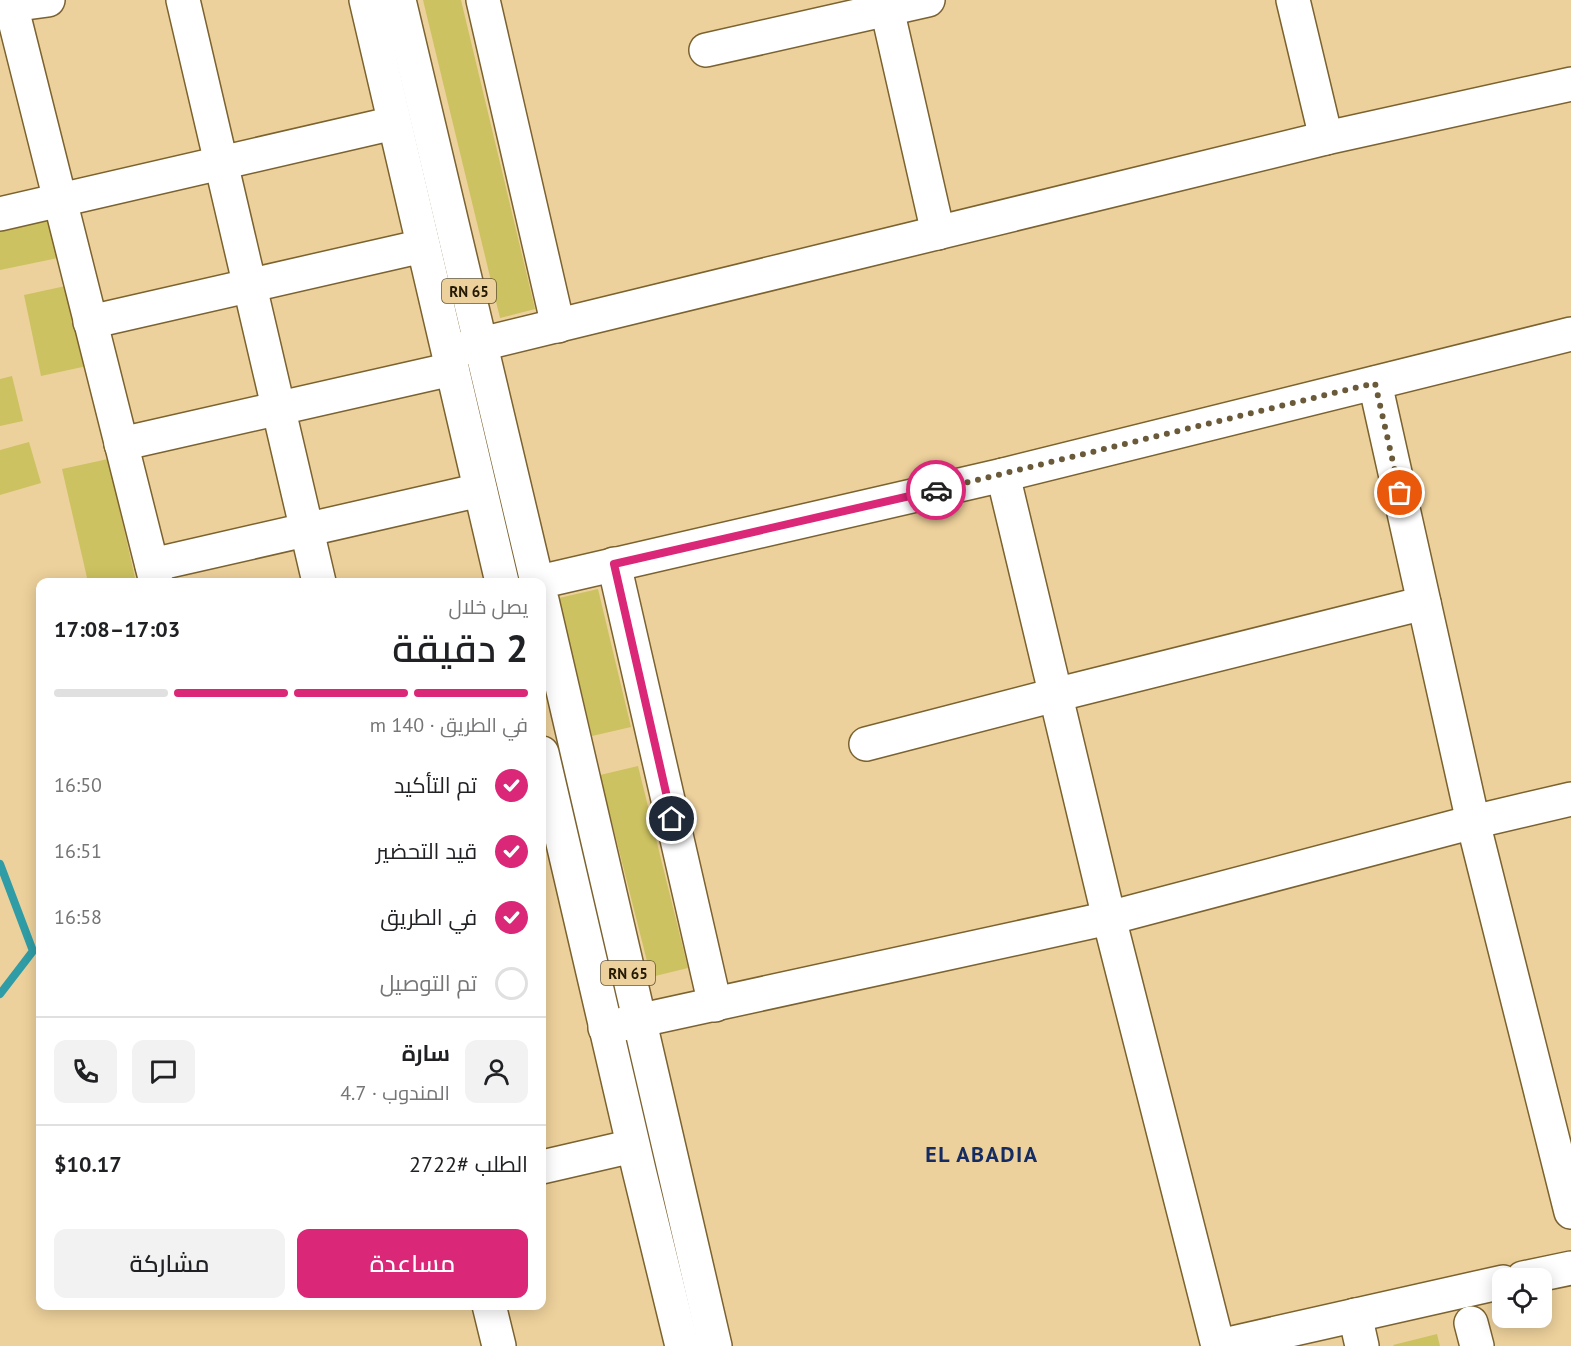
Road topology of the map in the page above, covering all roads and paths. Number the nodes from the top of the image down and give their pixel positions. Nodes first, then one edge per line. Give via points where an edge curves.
1 (48, 0) edge
2 (183, 0) edge
3 (366, 0) edge
4 (399, 0) edge
5 (483, 0) edge
6 (928, 0) edge
7 (1293, 0) edge
8 (886, 5) edge
9 (5, 7) edge
10 (706, 50) dead end
11 (1571, 84) edge
12 (394, 123) junction
13 (1326, 138) junction
14 (221, 163) junction
15 (60, 200) junction
16 (0, 214) edge
17 (938, 233) junction
18 (423, 246) junction
19 (250, 285) junction
20 (90, 322) junction
21 (558, 326) junction
22 (1571, 334) edge
23 (482, 344) junction
24 (450, 361) junction
25 (1375, 383) junction
26 (279, 408) junction
27 (121, 444) junction
28 (1003, 475) junction
29 (480, 490) junction
30 (307, 531) junction
31 (614, 564) junction
32 (154, 574) edge
33 (318, 578) edge
34 (501, 578) edge
35 (537, 578) edge
36 (546, 580) edge
37 (1425, 603) junction
38 (546, 617) edge
39 (1056, 695) junction
40 (866, 744) dead end
41 (546, 770) edge
42 (1571, 799) edge
43 (1473, 822) junction
44 (1110, 918) junction
45 (715, 1005) junction
46 (640, 1021) junction
47 (605, 1028) junction
48 (633, 1146) junction
49 (546, 1166) edge
50 (1571, 1212) edge
51 (1571, 1268) edge
52 (1552, 1272) edge
53 (1492, 1286) edge
54 (490, 1310) edge
55 (1359, 1331) edge
56 (1317, 1335) edge
57 (499, 1346) edge
58 (682, 1346) edge
59 (715, 1346) edge
60 (1218, 1346) edge

1 - 9 street
2 - 14 street
3 - 12 street, RN 65
4 - 23 street, RN 65
5 - 21 street
6 - 8 street
7 - 13 street
8 - 10 street
8 - 17 street
9 - 15 street
11 - 13 street
12 - 14 street
12 - 18 street, RN 65
13 - 17 street
14 - 15 street
14 - 19 street
15 - 16 street
15 - 20 street
17 - 21 street
18 - 19 street
18 - 24 street, RN 65
19 - 20 street
19 - 26 street
20 - 27 street
21 - 23 street
22 - 25 street
23 - 24 street
23 - 35 street, RN 65
24 - 26 street
24 - 29 street, RN 65
25 - 28 street
25 - 37 street
26 - 27 street
26 - 30 street
27 - 32 street
28 - 31 street
28 - 39 street
29 - 30 street
29 - 34 street, RN 65
30 - 32 street
30 - 33 street
31 - 36 street
31 - 45 street
37 - 39 street
37 - 43 street
38 - 46 street, RN 65
39 - 40 street
39 - 44 street
41 - 47 street, RN 65
42 - 43 street
43 - 44 street
43 - 50 street
44 - 45 street
44 - 60 street
45 - 46 street
46 - 47 street
46 - 59 street, RN 65
47 - 48 street, RN 65
48 - 49 street
48 - 58 street, RN 65
51 - 52 street
53 - 55 street
54 - 57 street
55 - 56 street
56 - 60 street

